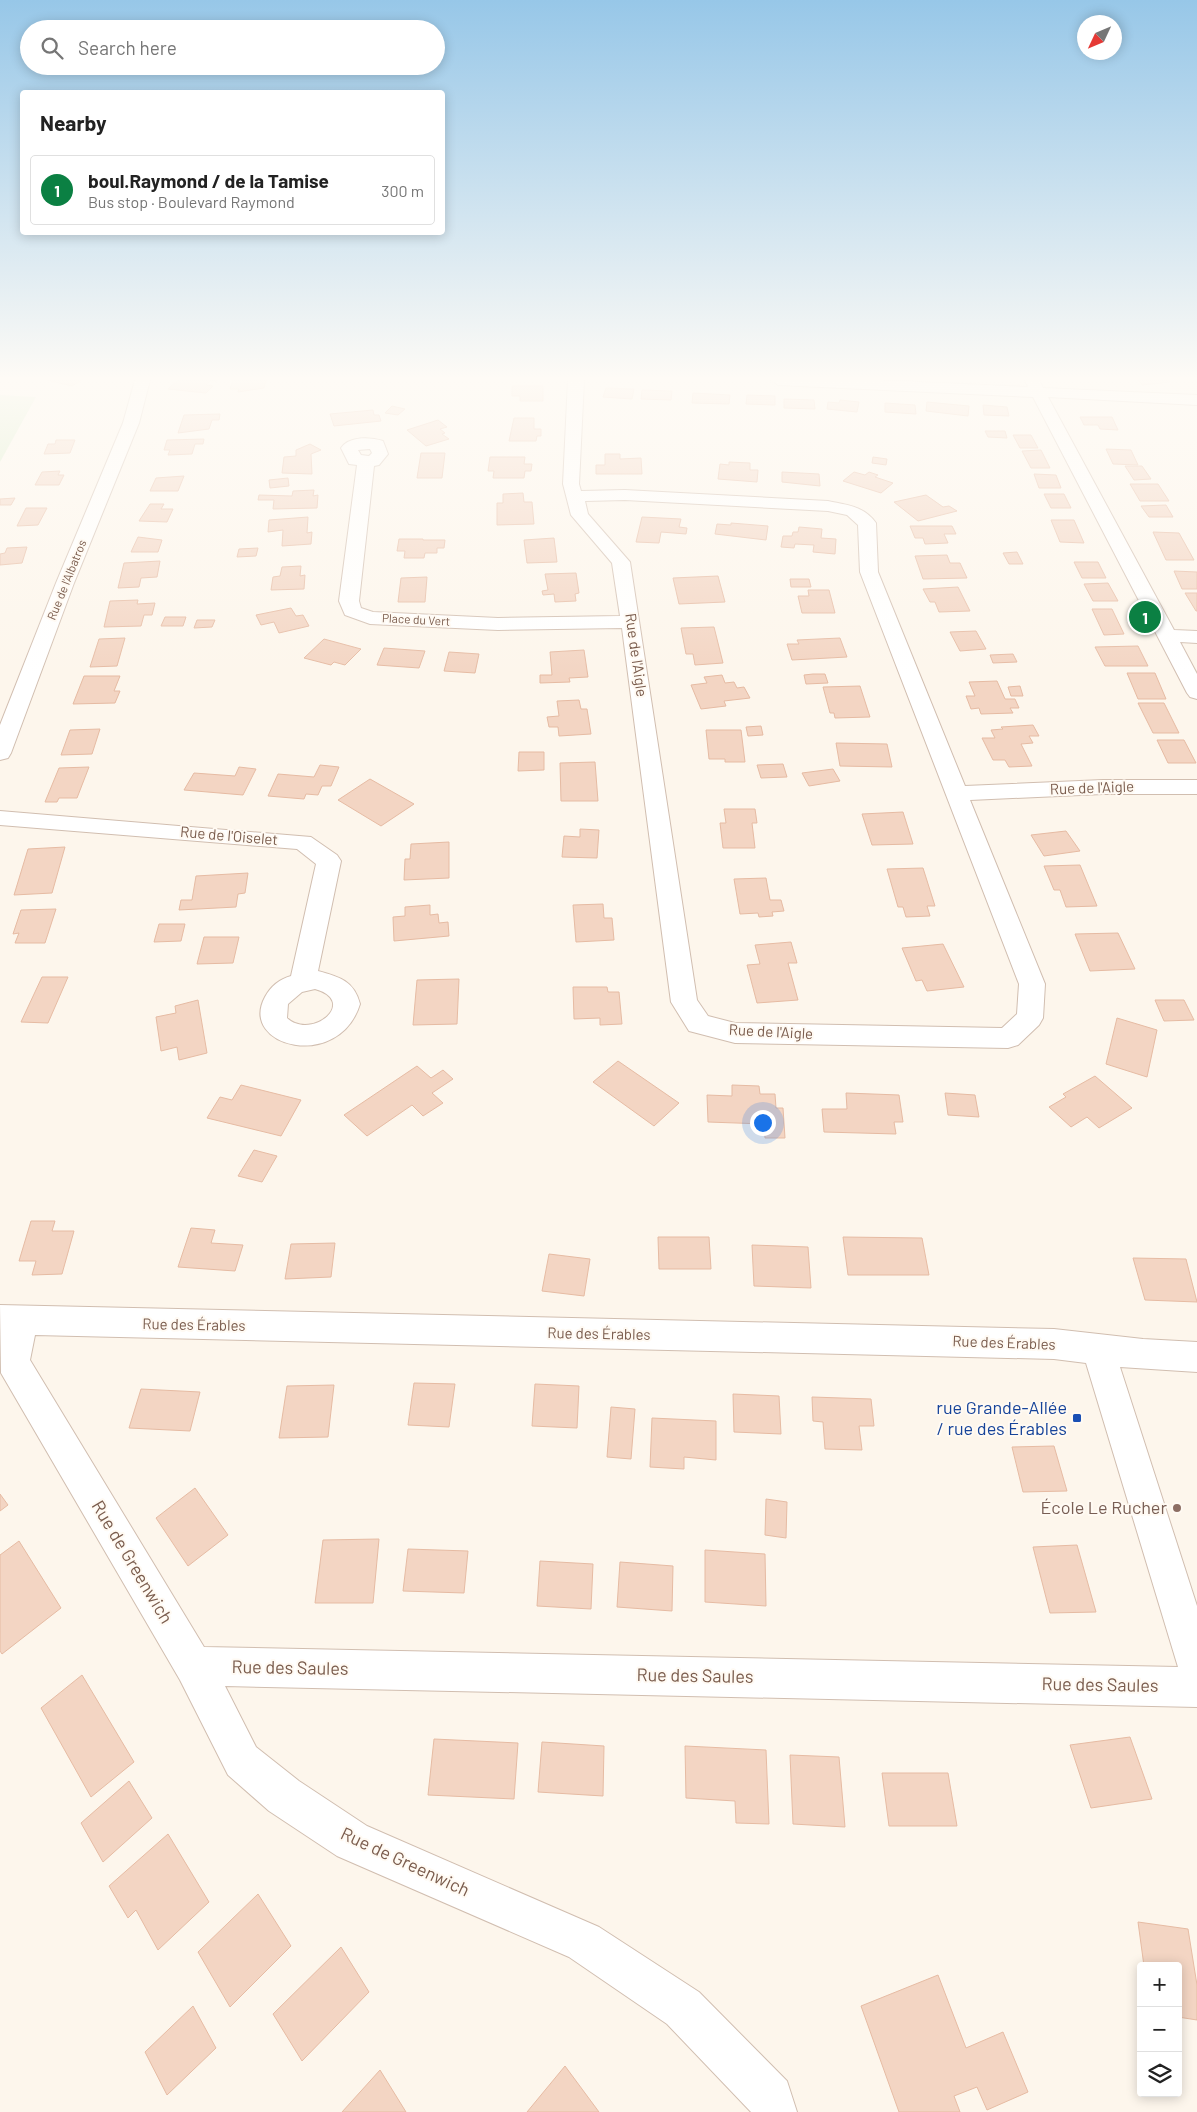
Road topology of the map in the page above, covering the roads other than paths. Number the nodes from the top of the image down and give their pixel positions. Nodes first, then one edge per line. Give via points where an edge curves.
1 (107, 479) edge
2 (364, 479) edge
3 (571, 479) edge
4 (1085, 479) edge
5 (575, 496) junction
6 (632, 622) junction
7 (1167, 636) junction
8 (1197, 637) edge
9 (1197, 693) edge
10 (0, 753) edge
11 (1197, 787) edge
12 (958, 793) junction
13 (0, 818) edge
14 (303, 981) dead end
15 (11, 1320) edge
16 (1098, 1349) junction
17 (1197, 1357) edge
18 (194, 1666) junction
19 (1197, 1666) edge
20 (1197, 1687) edge
21 (768, 2107) edge

1 - 10 street, Rue de l'Albatros
2 - 6 street, Place du Vert via 349,601 352,611 370,618 488,624
3 - 5 street, Rue de l'Aigle
4 - 7 street
5 - 6 street, Rue de l'Aigle via 580,515 621,562
5 - 12 street, Rue de l'Aigle via 644,496 828,506 853,511 867,523 869,572
6 - 12 street, Rue de l'Aigle via 684,1002 699,1024 735,1034 1008,1038 1030,1018 1032,984
7 - 8 street
7 - 9 street
11 - 12 street, Rue de l'Aigle
13 - 14 street, Rue de l'Oiselet via 303,842 329,861
15 - 16 street, Rue des Érables via 1054,1344
15 - 18 street, Rue de Greenwich via 13,1362
16 - 17 street, Rue des Érables
16 - 19 street
18 - 20 street, Rue des Saules
18 - 21 street, Rue de Greenwich via 242,1761 284,1796 352,1842 584,1942 683,2008

